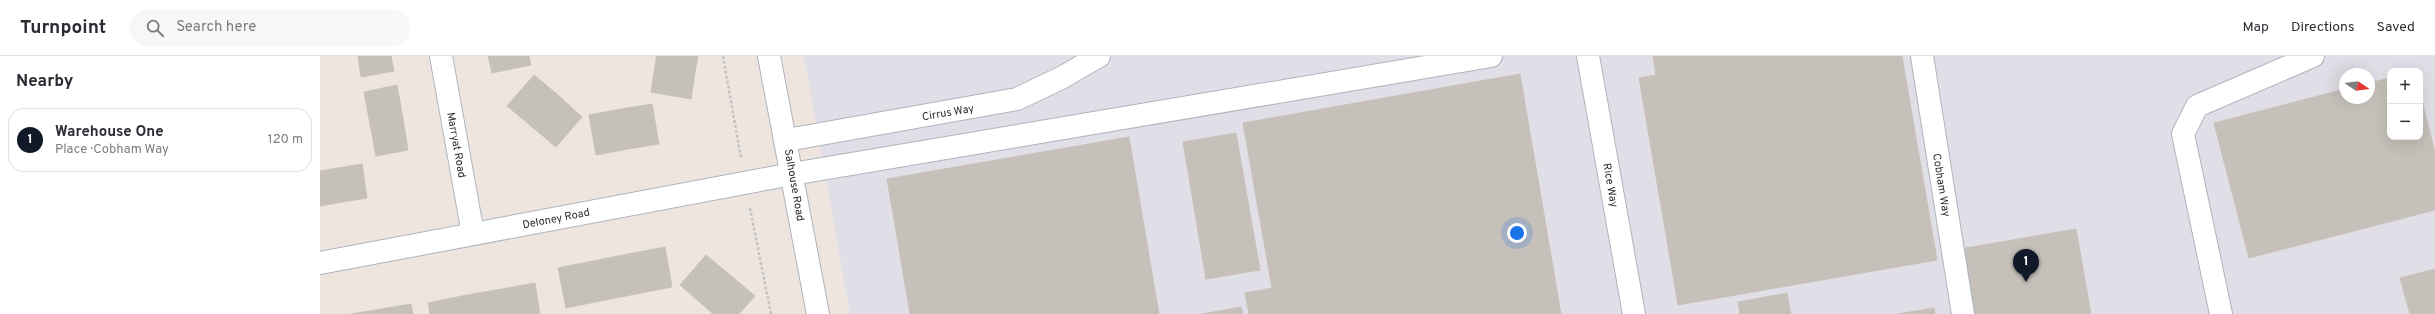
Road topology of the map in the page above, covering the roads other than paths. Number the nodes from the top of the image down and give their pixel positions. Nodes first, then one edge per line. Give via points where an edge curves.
1 (441, 56) edge
2 (770, 56) edge
3 (1099, 56) edge
4 (1490, 56) edge
5 (1588, 56) edge
6 (1922, 56) edge
7 (2313, 56) edge
8 (787, 140) junction
9 (792, 174) junction
10 (473, 234) junction
11 (320, 262) edge
12 (818, 314) edge
13 (1634, 314) edge
14 (1963, 314) edge
15 (2221, 314) edge

1 - 10 street, Marryat Road
2 - 8 street, Salhouse Road
3 - 8 street, Cirrus Way via 1017,99
4 - 9 street, Deloney Road
5 - 13 street, Rice Way
6 - 14 street, Cobham Way
7 - 15 street via 2197,106 2183,134
8 - 9 street, Salhouse Road
9 - 10 street, Deloney Road
9 - 12 street, Salhouse Road
10 - 11 street, Deloney Road

